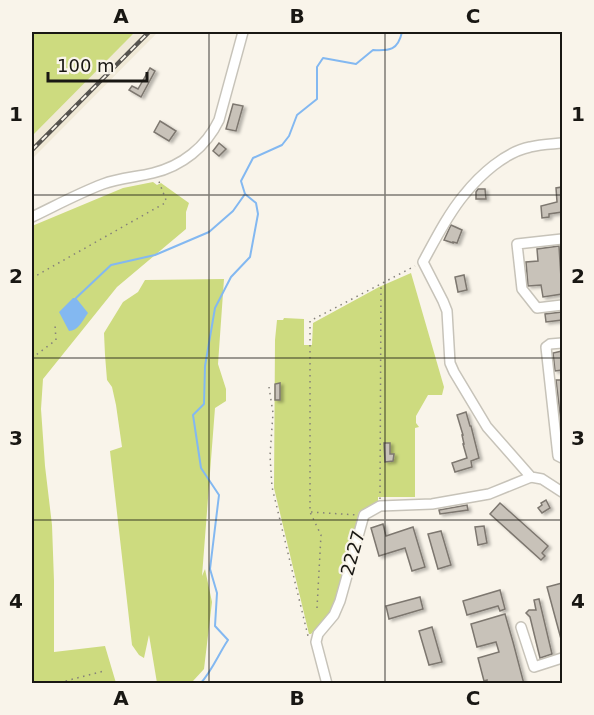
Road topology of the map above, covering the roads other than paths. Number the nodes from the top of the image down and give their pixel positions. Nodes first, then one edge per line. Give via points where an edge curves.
1 (243, 32) edge
2 (562, 143) edge
3 (32, 217) edge
4 (562, 239) edge
5 (562, 305) edge
6 (562, 343) edge
7 (562, 458) edge
8 (531, 477) junction
9 (562, 492) edge
10 (521, 627) dead end
11 (562, 658) edge
12 (327, 684) edge

1 - 3 street via 219,120 199,149 166,169 105,183
2 - 8 street via 529,147 506,157 483,175 464,195 423,262 447,311 454,372 487,427
4 - 5 street via 517,244 522,289 537,308
6 - 7 street via 546,347 558,456
8 - 9 street
8 - 12 street, 2227 via 489,494 432,504 380,506 364,515 340,601 316,642
10 - 11 street via 534,667

